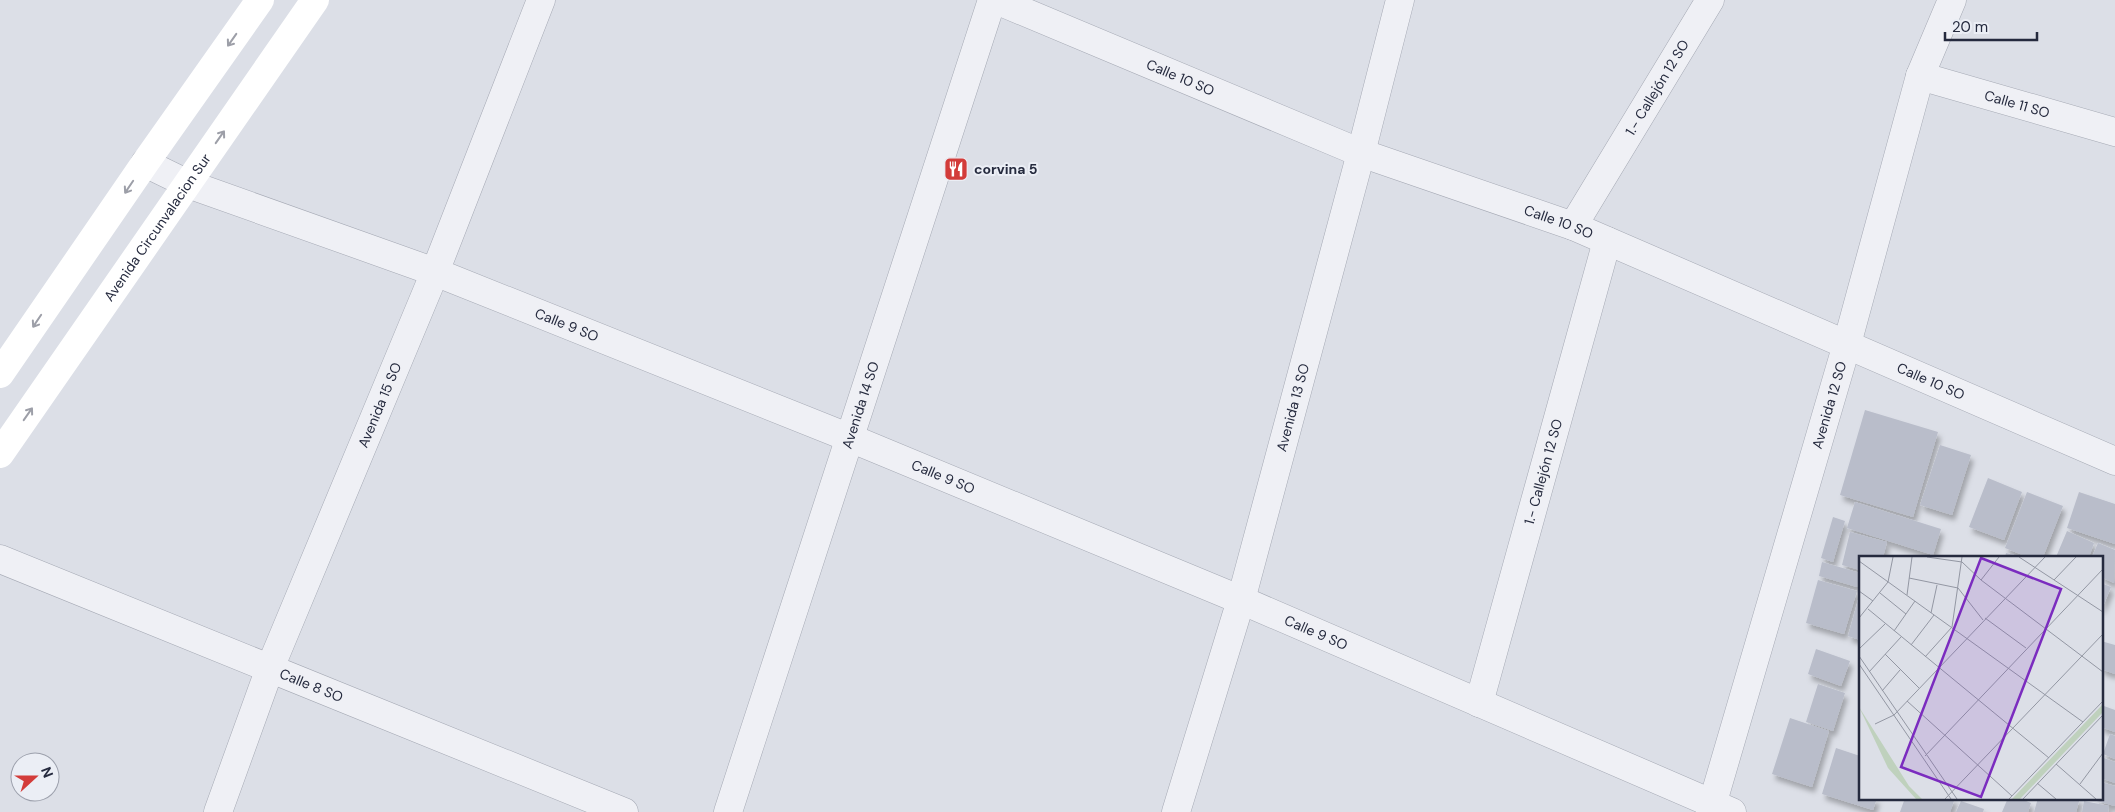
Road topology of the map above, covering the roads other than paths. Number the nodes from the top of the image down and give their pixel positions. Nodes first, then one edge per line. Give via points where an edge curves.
1 (260, 0) edge
2 (315, 0) edge
3 (541, 0) edge
4 (994, 0) edge
5 (1400, 0) edge
6 (1710, 0) edge
7 (1952, 0) edge
8 (1920, 76) junction
9 (2115, 132) edge
10 (1361, 153) junction
11 (145, 164) junction
12 (188, 184) junction
13 (1572, 226) junction
14 (1607, 241) junction
15 (435, 272) junction
16 (1847, 344) junction
17 (0, 374) edge
18 (850, 438) junction
19 (0, 454) edge
20 (2115, 461) edge
21 (0, 559) edge
22 (1241, 600) junction
23 (270, 668) junction
24 (1479, 703) junction
25 (1718, 809) edge
26 (218, 812) edge
27 (624, 812) edge
28 (728, 812) edge
29 (1176, 812) edge

1 -> 11 main road
12 -> 2 main road, Avenida Circunvalacion Sur
3 - 15 street, Avenida 15 SO
4 - 10 street, Calle 10 SO
4 - 18 street, Avenida 14 SO
5 - 10 street, Avenida 13 SO
6 - 13 street, 1.- Callejón 12 SO
7 - 8 street, Avenida 12 SO
8 - 9 street, Calle 11 SO
8 - 16 street, Avenida 12 SO
10 - 13 street, Calle 10 SO
10 - 22 street, Avenida 13 SO
11 - 12 street, Calle 9 SO
11 -> 17 main road
12 - 15 street, Calle 9 SO
19 -> 12 main road, Avenida Circunvalacion Sur
13 - 14 street, Calle 10 SO
14 - 16 street, Calle 10 SO
14 - 24 street, 1.- Callejón 12 SO
15 - 18 street, Calle 9 SO
15 - 23 street, Avenida 15 SO
16 - 20 street, Calle 10 SO
16 - 25 street, Avenida 12 SO
18 - 22 street, Calle 9 SO
18 - 28 street, Avenida 14 SO
21 - 23 street, Calle 8 SO
22 - 24 street, Calle 9 SO
22 - 29 street, Avenida 13 SO
23 - 26 street, Avenida 15 SO
23 - 27 street, Calle 8 SO
24 - 25 street, Calle 9 SO

